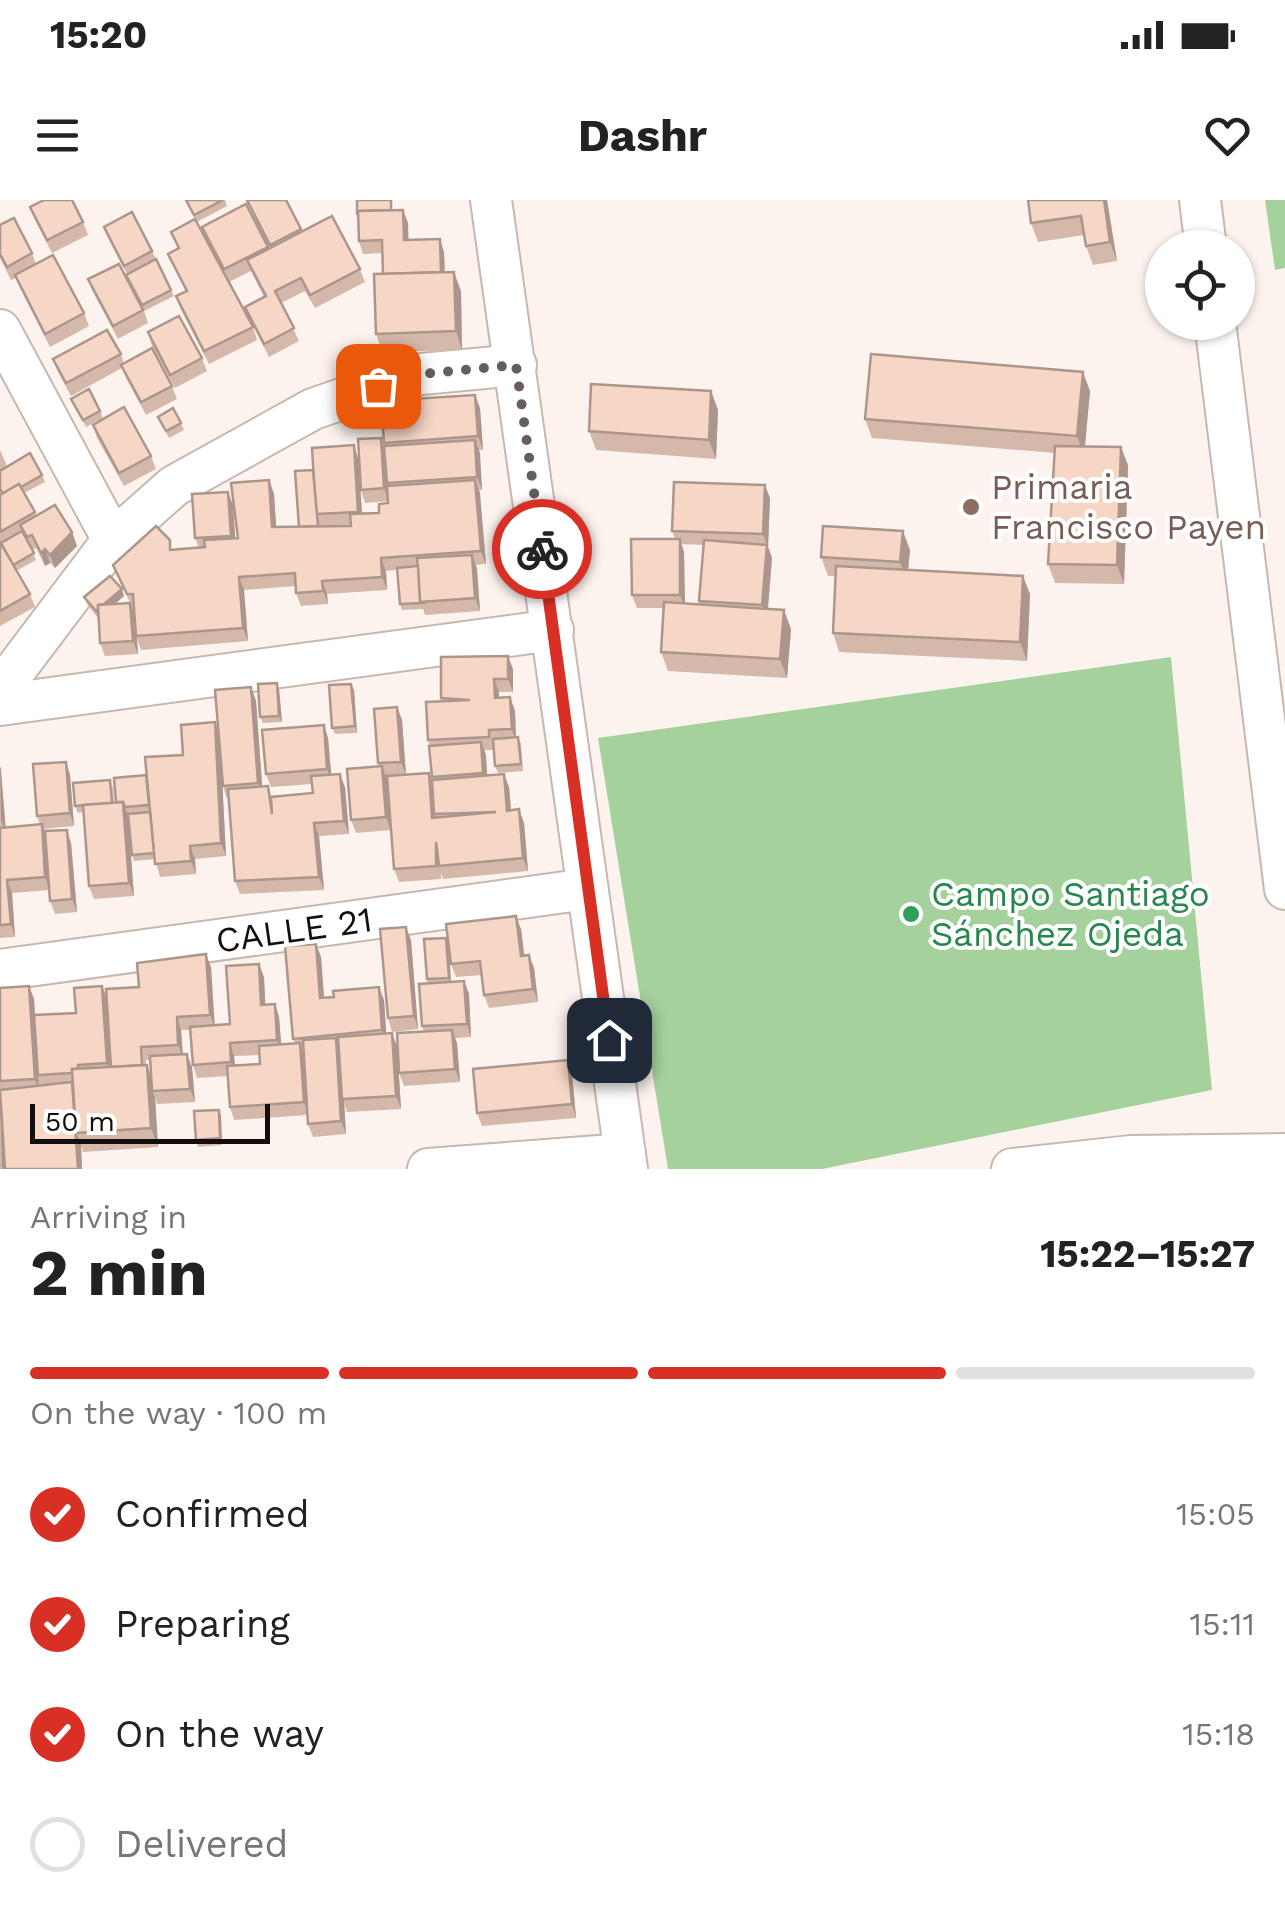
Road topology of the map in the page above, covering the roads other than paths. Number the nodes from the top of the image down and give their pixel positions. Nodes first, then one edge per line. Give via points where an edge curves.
1 (491, 200) edge
2 (1200, 200) edge
3 (1204, 230) edge
4 (0, 330) edge
5 (1217, 340) edge
6 (516, 365) junction
7 (113, 540) junction
8 (553, 630) junction
9 (0, 690) edge
10 (0, 705) edge
11 (587, 889) junction
12 (1285, 889) edge
13 (0, 970) edge
14 (1285, 1154) edge
15 (626, 1162) edge
16 (428, 1169) edge
17 (1012, 1169) edge

1 - 6 street
2 - 3 street
4 - 7 street
5 - 12 street
6 - 7 street via 411,375 313,409 174,486
6 - 8 street
7 - 9 street
8 - 10 street
8 - 11 street
11 - 13 street, CALLE 21
11 - 15 street
14 - 17 street via 1132,1156
15 - 16 street

